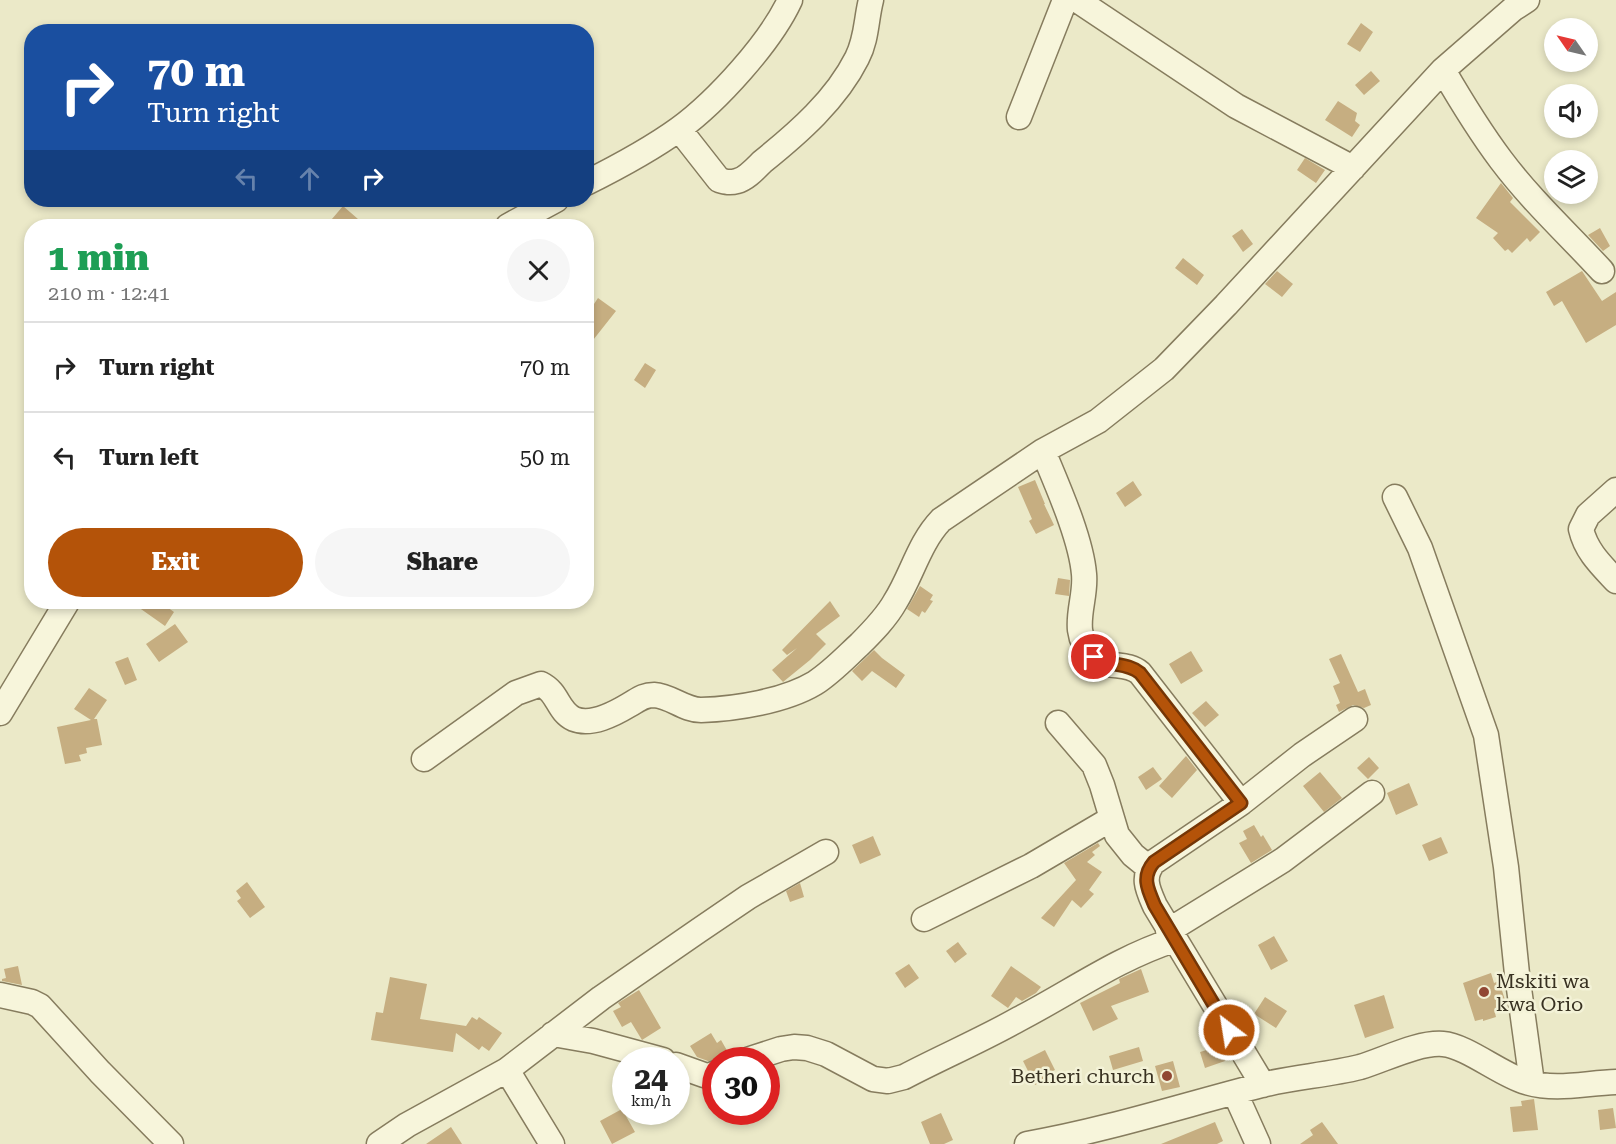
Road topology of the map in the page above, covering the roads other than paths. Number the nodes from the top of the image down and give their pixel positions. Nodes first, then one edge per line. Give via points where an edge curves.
1 (790, 0) edge
2 (871, 0) edge
3 (1065, 0) edge
4 (1077, 0) edge
5 (1527, 0) edge
6 (1443, 70) junction
7 (1019, 117) dead end
8 (679, 129) junction
9 (1353, 168) junction
10 (594, 179) edge
11 (543, 207) edge
12 (521, 219) edge
13 (1602, 271) dead end
14 (1043, 451) junction
15 (1616, 490) edge
16 (1395, 497) dead end
17 (1616, 581) edge
18 (63, 609) edge
19 (0, 713) edge
20 (1355, 719) dead end
21 (1058, 723) dead end
22 (424, 759) dead end
23 (1372, 793) dead end
24 (1241, 803) junction
25 (1111, 819) junction
26 (826, 852) dead end
27 (1149, 868) junction
28 (924, 919) dead end
29 (1171, 935) junction
30 (0, 995) edge
31 (553, 1034) junction
32 (615, 1047) edge
33 (780, 1049) edge
34 (507, 1070) junction
35 (1616, 1082) edge
36 (1532, 1083) junction
37 (1263, 1085) junction
38 (1235, 1093) junction
39 (1042, 1143) edge
40 (171, 1144) edge
41 (379, 1144) edge
42 (552, 1144) edge
43 (1258, 1144) edge

1 - 8 street via 782,18 755,53
2 - 8 street via 865,37 848,74 794,136 740,181 719,180
3 - 7 street
4 - 9 street via 1236,106
5 - 6 street
6 - 9 street
6 - 13 street via 1502,160
8 - 10 street
9 - 14 street via 1164,369 1098,421
11 - 12 street
14 - 22 street via 941,520 930,532 893,606 855,649 816,682 772,700 700,710 655,695 643,696 614,712 583,722 564,713 554,693 541,684 516,693
14 - 24 street via 1082,560 1083,597 1078,624 1086,646 1100,661 1128,666 1140,673
15 - 17 street via 1588,515 1581,529 1584,542
16 - 36 street via 1420,548 1486,735
18 - 19 street
20 - 24 street
21 - 25 street via 1094,765
23 - 29 street via 1283,860
24 - 27 street
25 - 27 street via 1123,844
25 - 28 street via 1032,866
26 - 31 street via 748,897
27 - 29 street via 1146,885
29 - 33 street via 1019,1020 904,1077 888,1081 873,1078 807,1048
29 - 37 street
30 - 40 street via 40,1006
31 - 32 street
31 - 34 street
34 - 41 street
34 - 42 street
35 - 36 street via 1564,1087
36 - 37 street via 1444,1044 1359,1067
37 - 38 street
38 - 39 street
38 - 43 street

